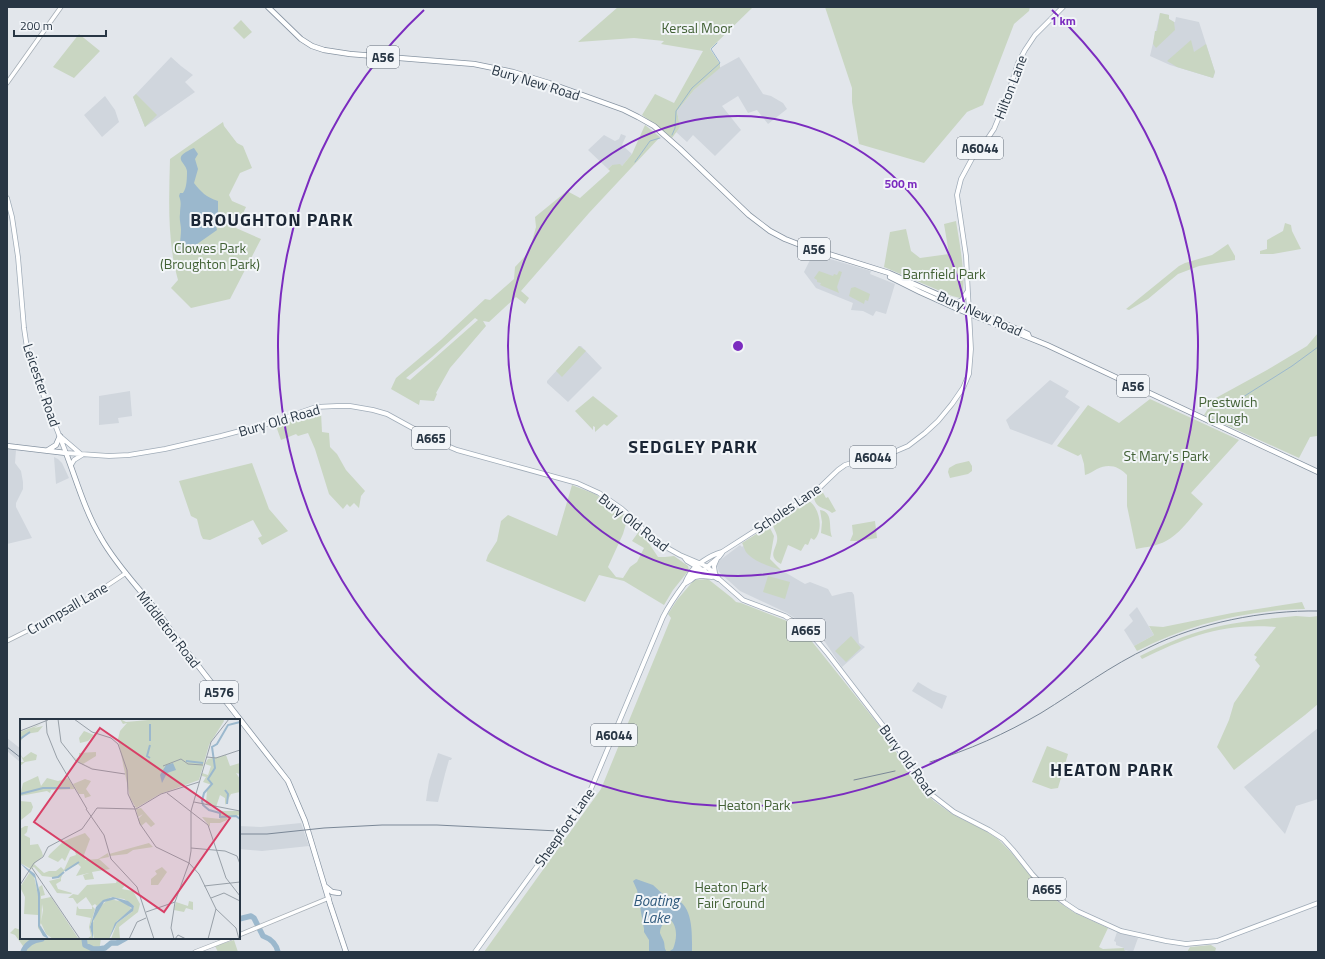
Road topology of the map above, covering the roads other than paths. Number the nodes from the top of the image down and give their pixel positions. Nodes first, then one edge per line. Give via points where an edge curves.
1 (61, 7) edge
2 (268, 7) edge
3 (1063, 7) edge
4 (7, 83) edge
5 (7, 198) edge
6 (884, 272) junction
7 (967, 292) junction
8 (956, 303) junction
9 (968, 307) junction
10 (968, 313) junction
11 (983, 318) junction
12 (969, 325) junction
13 (1029, 337) junction
14 (60, 436) junction
15 (7, 446) edge
16 (47, 451) junction
17 (66, 453) junction
18 (82, 455) junction
19 (71, 465) junction
20 (1318, 472) edge
21 (722, 552) junction
22 (719, 557) junction
23 (701, 567) junction
24 (126, 574) junction
25 (694, 577) junction
26 (717, 577) junction
27 (684, 584) junction
28 (7, 641) edge
29 (240, 719) edge
30 (240, 719) edge
31 (325, 886) junction
32 (339, 893) dead end
33 (328, 898) junction
34 (1318, 903) edge
35 (240, 935) edge
36 (228, 939) edge
37 (195, 952) edge
38 (346, 952) edge
39 (475, 952) edge

1 - 4 street
2 - 6 highway, Bury New Road / A56 via 307,44 324,50 474,64 549,83 624,110 661,132 749,215 770,230 794,243
3 - 7 main road, Hilton Lane / A6044 via 1034,35 1025,50 994,129 975,153 961,179 957,195 966,256
5 - 14 main road, Leicester Road / A576 via 16,244 28,355
6 - 8 highway, Bury New Road / A56
6 - 10 highway, Bury New Road / A56 via 920,292
7 - 8 main road via 962,300
7 - 9 main road, Hilton Lane / A6044
8 - 9 highway, Bury New Road / A56
9 - 10 main road, Hilton Lane / A6044
9 - 13 highway, Bury New Road / A56 via 1028,334
10 - 11 highway, Bury New Road / A56
10 - 12 main road, Scholes Lane / A6044
11 - 12 main road via 974,320
11 - 13 highway, Bury New Road / A56
12 - 21 main road, Scholes Lane / A6044 via 969,374 952,404 926,433 900,450 842,467 814,493
13 - 20 highway, Bury New Road / A56
14 - 16 highway via 56,445
14 - 17 main road, Leicester Road / A576
14 - 18 main road
15 - 16 highway, Bury Old Road / A665
16 - 17 highway, Bury Old Road / A665
17 - 18 main road, Bury Old Road / A665
17 - 19 highway, Middleton Road / A576
18 - 19 main road
18 - 23 main road, Bury Old Road / A665 via 129,455 165,449 235,433 316,408 350,406 387,414 457,450 585,486 628,513 655,541
19 - 24 highway, Middleton Road / A576 via 83,501 100,538
21 - 22 main road, Scholes Lane / A6044
21 - 23 main road, Scholes Lane / A6044
22 - 23 main road, Scholes Lane / A6044
22 - 26 main road via 714,566
23 - 25 main road, Sheepfoot Lane / A6044
23 - 26 main road, Bury Old Road / A665
23 - 27 main road, Sheepfoot Lane / A6044
24 - 28 street, Crumpsall Lane via 74,607
24 - 30 highway, Middleton Road / A576
25 - 26 main road
25 - 27 main road, Sheepfoot Lane / A6044
26 - 34 main road, Bury Old Road / A665 via 743,600 785,616 812,635 884,727 915,775 932,795 954,812 1002,839 1047,890 1077,911 1121,931 1186,944 1216,941
27 - 39 main road, Sheepfoot Lane / A6044 via 662,617 588,796
29 - 31 highway, Middleton Road / A576 via 288,781 305,821
31 - 32 highway via 332,892
31 - 33 highway, Middleton Road / A576
33 - 35 street
33 - 38 highway, Middleton Road / A576
36 - 37 street

